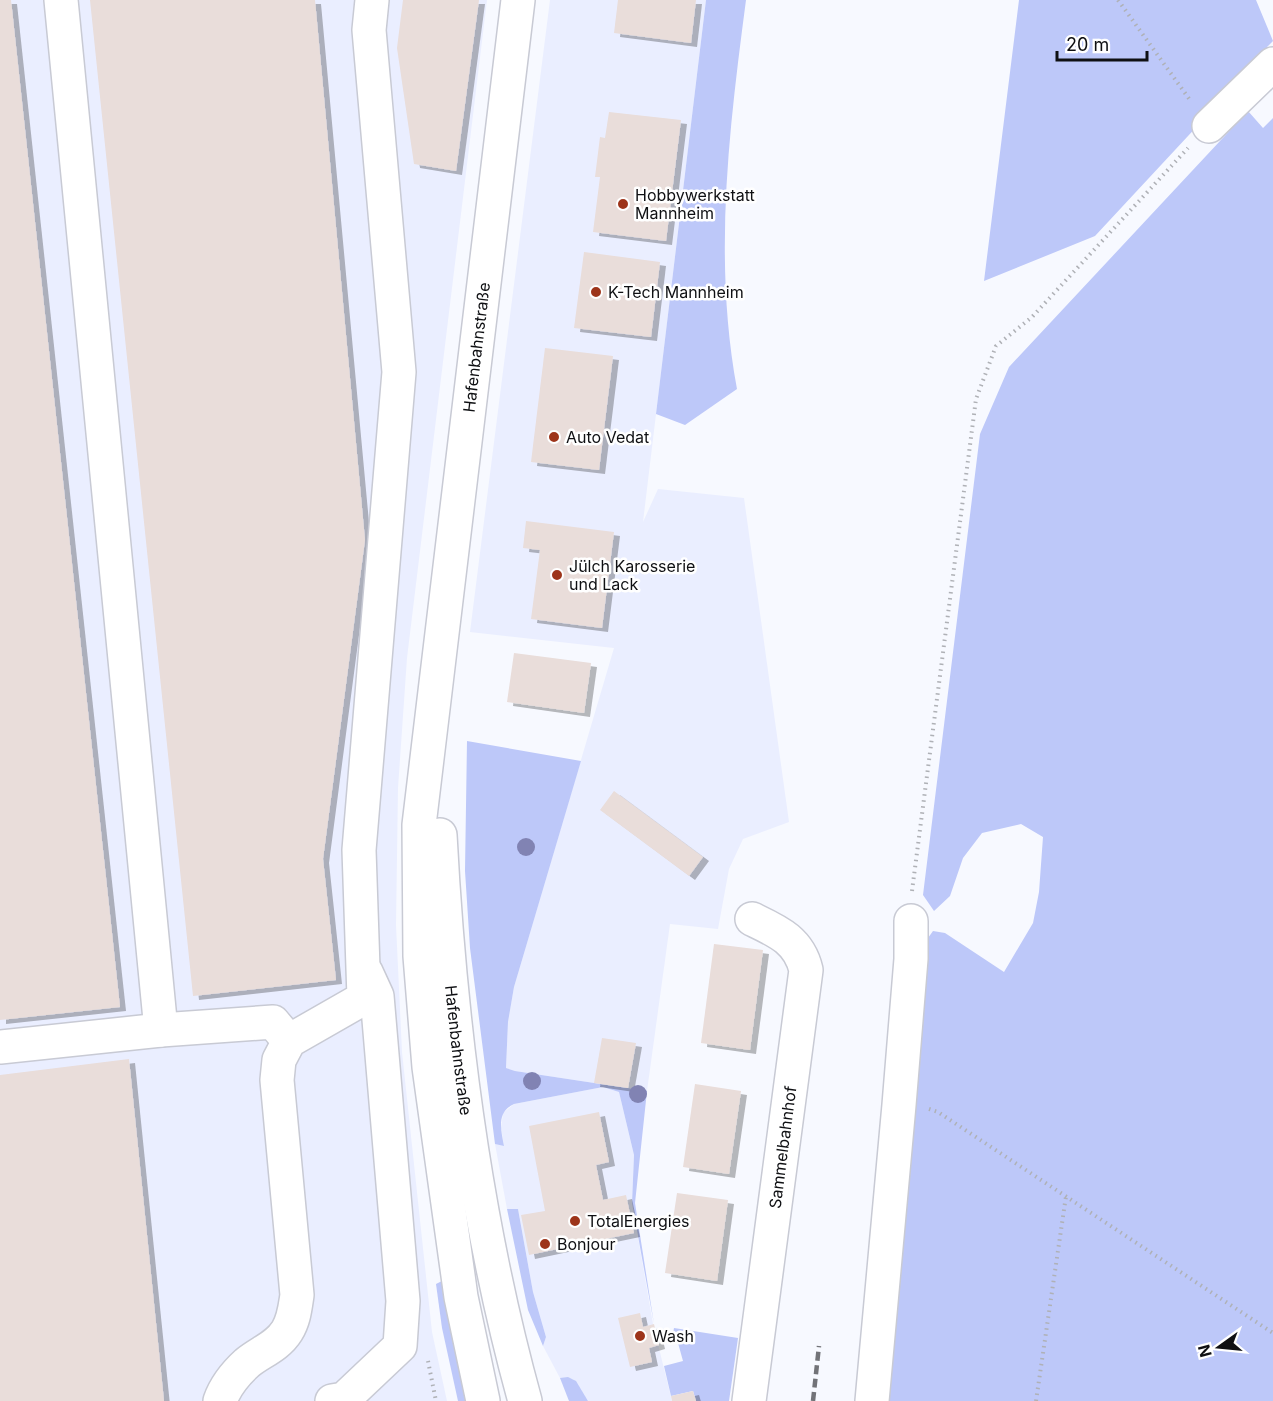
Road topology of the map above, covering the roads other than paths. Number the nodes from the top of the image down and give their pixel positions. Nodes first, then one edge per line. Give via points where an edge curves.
1 (61, 0) edge
2 (372, 0) edge
3 (518, 0) edge
4 (1273, 64) edge
5 (1209, 126) road end
6 (434, 695) junction
7 (752, 919) dead end
8 (911, 921) road end
9 (361, 960) junction
10 (161, 1030) junction
11 (288, 1041) junction
12 (0, 1047) edge
13 (220, 1401) edge
14 (332, 1401) edge
15 (483, 1401) edge
16 (525, 1401) edge
17 (749, 1401) edge
18 (872, 1401) edge

1 - 10 street
2 - 9 street via 369,30 399,372 359,849
3 - 6 street, Hafenbahnstraße
4 - 5 street
6 - 15 street, Hafenbahnstraße via 419,825 420,956 444,1178 461,1297
6 - 16 street, Hafenbahnstraße via 446,954 493,1261
7 - 17 street, Sammelbahnhof via 788,937 803,957 806,969
8 - 18 street via 911,959
9 - 11 street via 364,998
9 - 14 street via 377,996 403,1301 400,1346 344,1399
10 - 11 street via 273,1022
10 - 12 street
11 - 13 street via 279,1060 277,1080 297,1295 294,1316 274,1346 248,1363 224,1390

